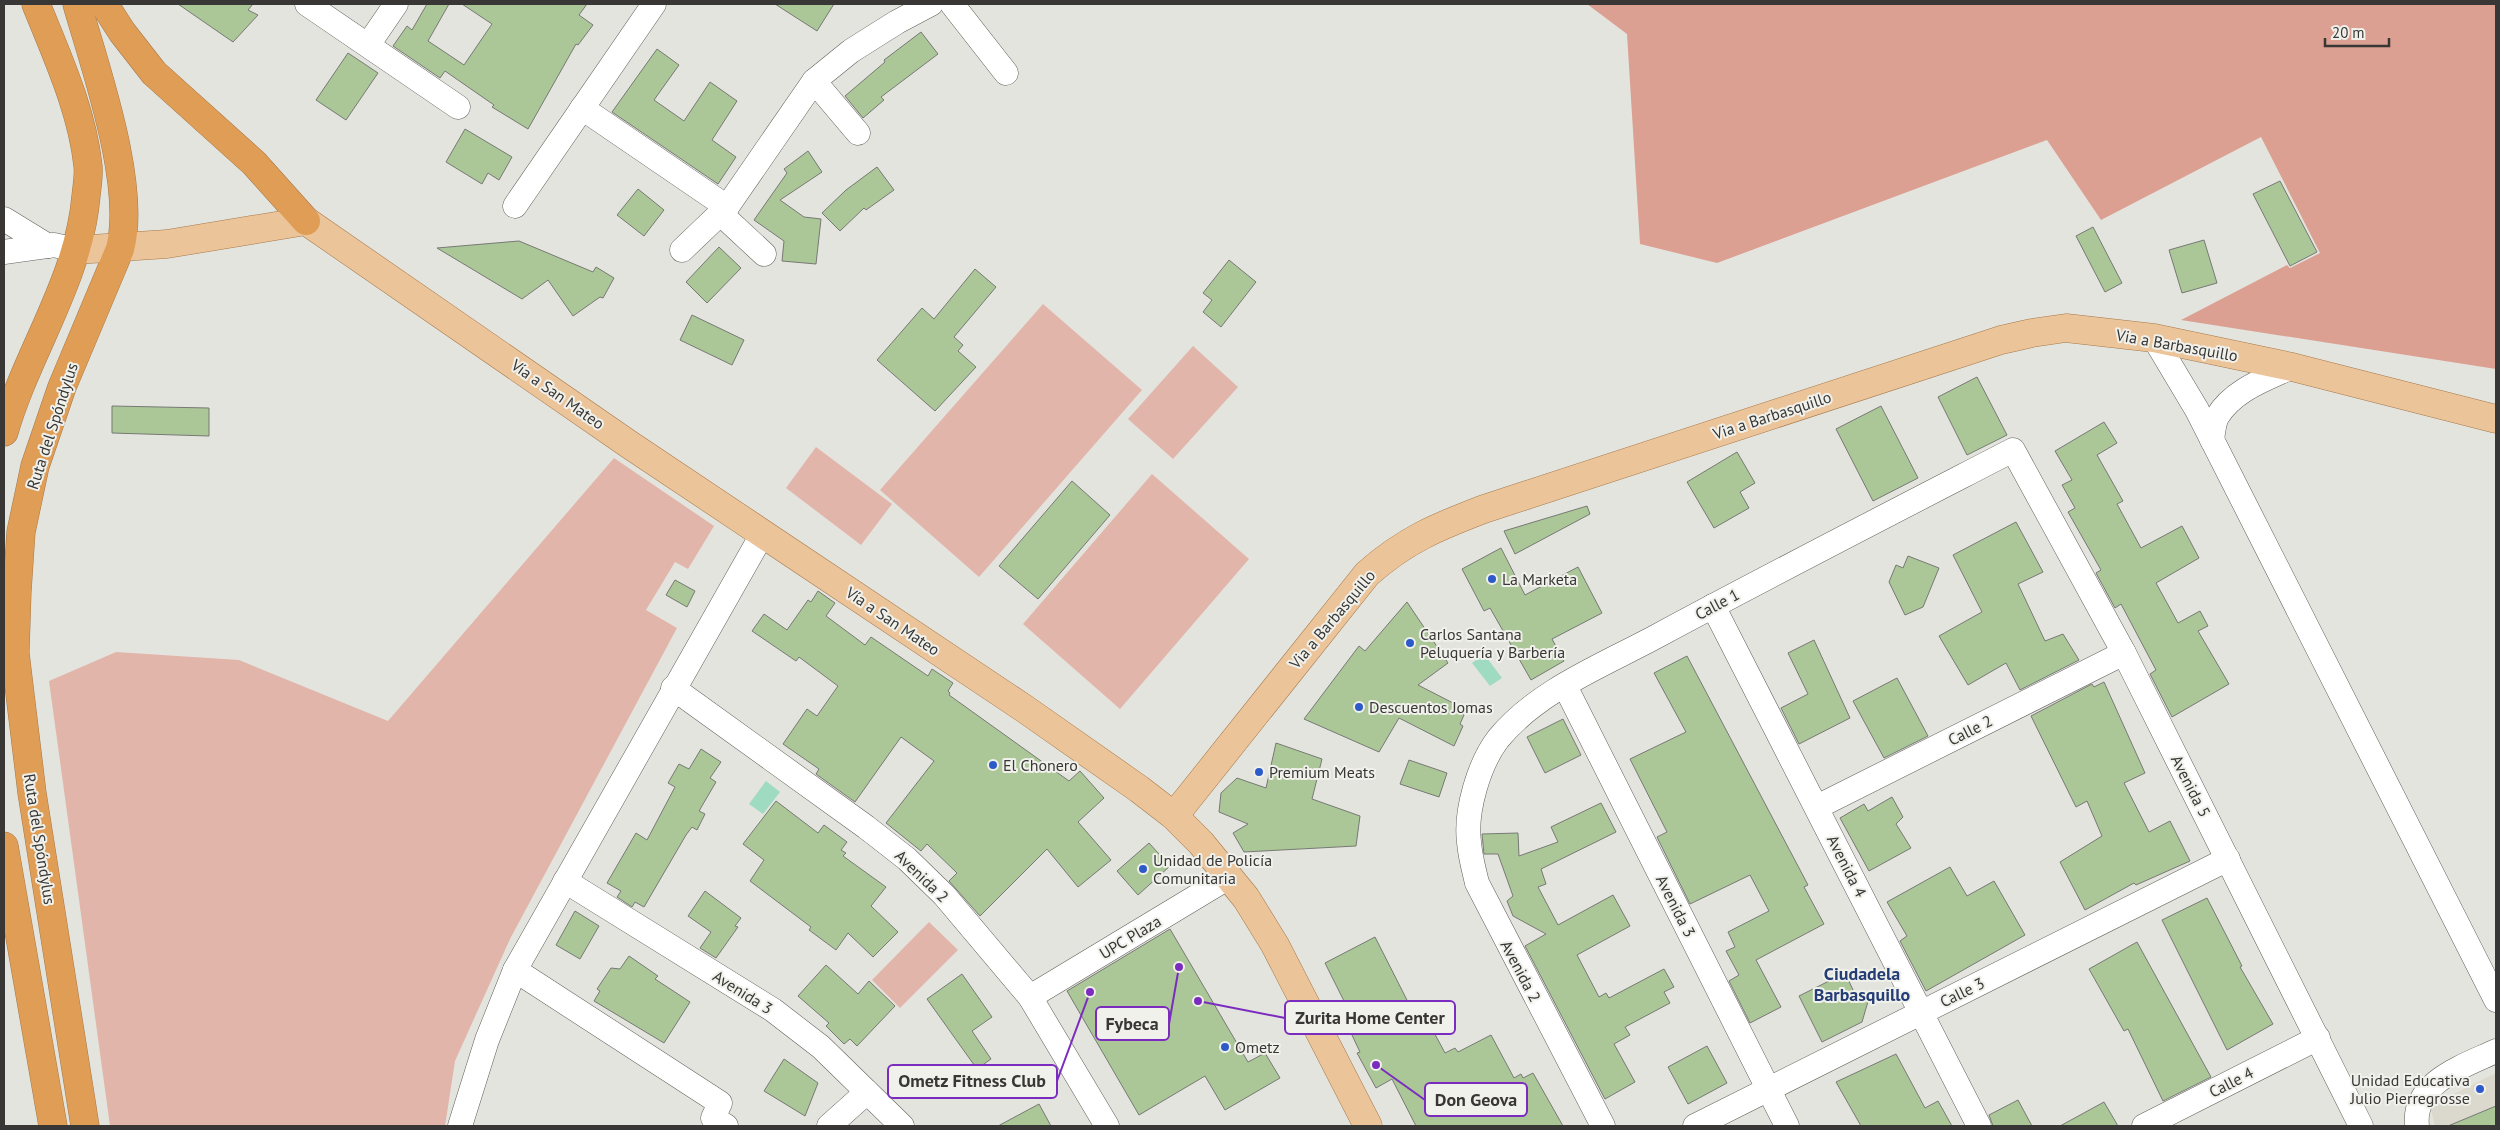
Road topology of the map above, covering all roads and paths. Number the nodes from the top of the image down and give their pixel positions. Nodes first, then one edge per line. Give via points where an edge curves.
1 (36, 4) edge
2 (77, 4) edge
3 (104, 4) edge
4 (307, 4) edge
5 (396, 4) edge
6 (654, 4) edge
7 (931, 4) edge
8 (952, 4) edge
9 (368, 45) junction
10 (1006, 73) dead end
11 (814, 81) junction
12 (458, 107) dead end
13 (582, 108) junction
14 (858, 133) dead end
15 (515, 206) dead end
16 (724, 211) junction
17 (4, 219) edge
18 (306, 221) junction
19 (48, 246) junction
20 (120, 249) junction
21 (76, 250) junction
22 (682, 250) dead end
23 (4, 252) edge
24 (764, 254) dead end
25 (2154, 338) junction
26 (2292, 367) junction
27 (2496, 419) edge
28 (4, 432) edge
29 (2212, 440) junction
30 (2014, 450) joint
31 (763, 533) junction
32 (1713, 606) junction
33 (2124, 653) junction
34 (1565, 686) junction
35 (673, 688) junction
36 (1817, 807) junction
37 (1471, 808) joint
38 (1174, 816) junction
39 (4, 846) edge
40 (2228, 858) junction
41 (1229, 877) junction
42 (565, 881) junction
43 (514, 970) junction
44 (1030, 997) junction
45 (2496, 1000) edge
46 (1922, 1012) junction
47 (2318, 1038) junction
48 (2496, 1051) edge
49 (1768, 1089) junction
50 (867, 1092) junction
51 (53, 1126) edge
52 (85, 1126) edge
53 (460, 1126) edge
54 (726, 1126) edge
55 (829, 1126) edge
56 (902, 1126) edge
57 (1107, 1126) edge
58 (1368, 1126) edge
59 (1603, 1126) edge
60 (1695, 1126) edge
61 (1787, 1126) edge
62 (1979, 1126) edge
63 (2144, 1126) edge
64 (2361, 1126) edge
65 (2417, 1126) edge

1 - 21 highway via 66,80 86,149 89,168 86,201
2 - 20 highway, Ruta del Spóndylus via 121,173 124,235
3 - 18 highway via 154,73 254,163
4 - 9 street
5 - 9 street
6 - 13 street
7 - 11 street via 851,50
8 - 10 street
9 - 12 street
11 - 14 street
11 - 16 street
13 - 15 street
13 - 16 street
16 - 22 street
16 - 24 street
17 - 19 street
18 - 20 main road
18 - 31 main road, Vía a San Mateo via 630,446
19 - 21 street
19 - 23 street
20 - 21 main road
20 - 52 highway, Ruta del Spóndylus via 62,387 35,466 21,532 16,592 15,653 32,793
21 - 28 highway
25 - 26 main road, Via a Barbasquillo
25 - 29 street
25 - 38 main road, Via a Barbasquillo via 2066,328 2001,340 1484,509 1420,534 1367,574
26 - 27 main road, Via a Barbasquillo
26 - 29 street via 2249,387 2232,401 2217,417
29 - 45 street
30 - 32 street, Calle 1
30 - 33 street, Avenida 5
31 - 35 street
31 - 38 main road, Vía a San Mateo via 1025,709
32 - 34 street, Calle 1
32 - 36 street, Avenida 4
33 - 36 street, Calle 2
33 - 40 street, Avenida 5
34 - 37 street, Calle 1 via 1526,710 1498,740 1481,766
34 - 49 street, Avenida 3
35 - 42 street
35 - 44 street, Avenida 2 via 907,859 944,895
36 - 46 street, Avenida 4
37 - 59 street, Avenida 2 via 1468,841 1477,883
38 - 41 main road, Vía a San Mateo
39 - 51 highway
40 - 46 street, Calle 3
40 - 47 street, Avenida 5
41 - 44 street, UPC Plaza
41 - 58 main road, Vía a San Mateo via 1275,945
42 - 43 street
42 - 50 street, Avenida 3 via 773,1010 821,1047
43 - 53 street via 487,1040
43 - 54 street via 720,1103 713,1118
44 - 57 street, Avenida 2
46 - 49 street, Calle 3
46 - 62 street, Avenida 4
47 - 63 street, Calle 4
47 - 64 street, Avenida 5
48 - 65 street via 2434,1083 2419,1104
49 - 60 street, Calle 3
49 - 61 street, Avenida 3
50 - 55 street
50 - 56 street, Avenida 3

